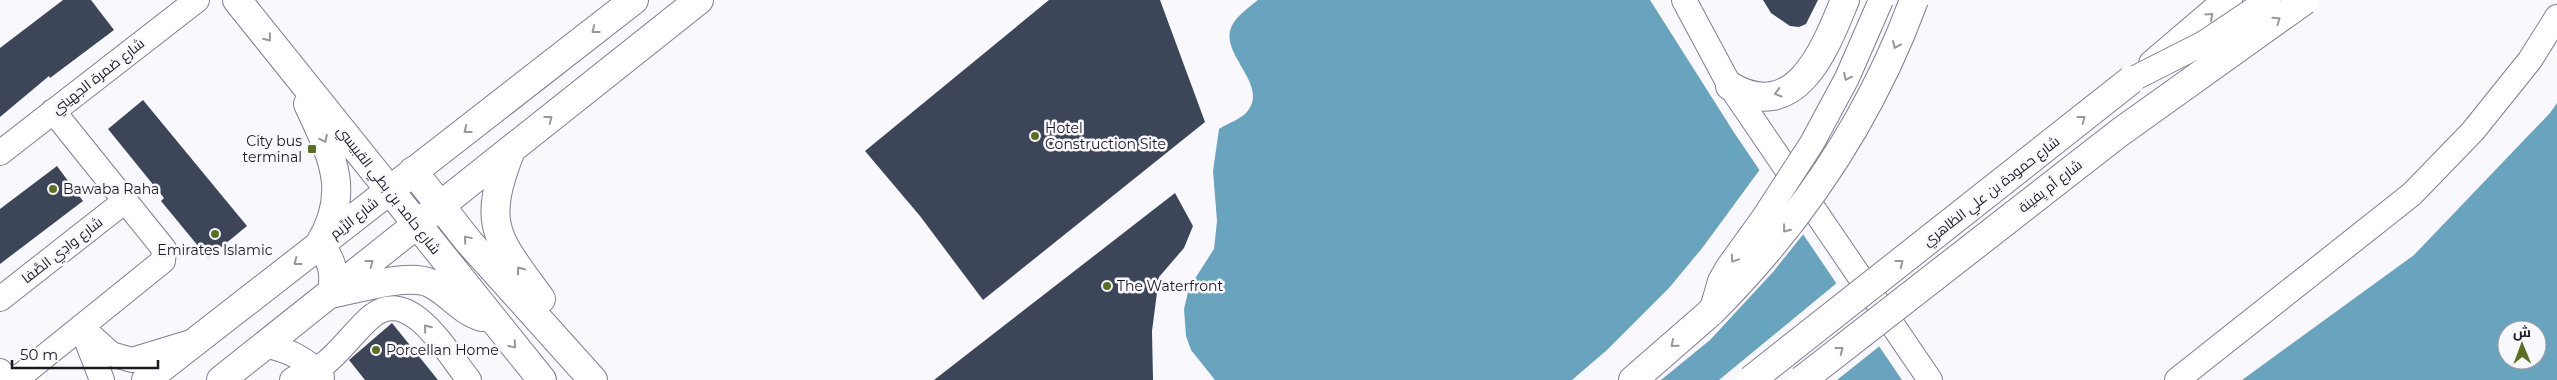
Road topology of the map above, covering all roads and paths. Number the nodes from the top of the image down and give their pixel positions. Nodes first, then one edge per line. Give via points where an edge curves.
1 (197, 0) edge
2 (237, 0) edge
3 (634, 0) edge
4 (1684, 0) edge
5 (1845, 0) edge
6 (1881, 0) edge
7 (1914, 0) edge
8 (2228, 0) edge
9 (2268, 0) edge
10 (2305, 0) edge
11 (690, 3) edge
12 (2557, 17) edge
13 (288, 63) junction
14 (2131, 80) junction
15 (1730, 86) junction
16 (53, 111) junction
17 (2, 146) edge
18 (511, 149) junction
19 (413, 171) junction
20 (390, 189) junction
21 (124, 201) junction
22 (441, 206) junction
23 (418, 224) junction
24 (319, 245) junction
25 (331, 294) junction
26 (0, 299) edge
27 (1880, 308) junction
28 (1711, 312) junction
29 (490, 319) junction
30 (81, 327) junction
31 (194, 341) junction
32 (264, 345) junction
33 (0, 372) edge
34 (320, 375) edge
35 (102, 380) edge
36 (146, 380) edge
37 (222, 380) edge
38 (292, 380) edge
39 (469, 380) edge
40 (542, 380) edge
41 (593, 380) edge
42 (600, 380) edge
43 (1633, 380) edge
44 (1752, 380) edge
45 (1802, 380) edge
46 (1930, 380) edge
47 (2177, 380) edge

1 - 16 street, شارع ضمرة الجهيني
2 -> 13 main road, شارع حامد بن بطي القبيسي
3 -> 19 main road, شارع الرِّيم
4 - 15 street
5 -> 15 main road via 1810,71 1793,87 1783,93 1761,96
6 -> 28 street, bridge via 1830,111 1789,181 1728,267 1720,281
7 -> 28 main road, bridge via 1872,97 1832,167 1776,243
14 -> 8 main road, شارع حمودة بن علي الظاهري, bridge
9 - 14 street, bridge via 2204,43
9 - 27 street, شارع حمودة بن علي الظاهري via 2216,45
45 -> 10 main road, شارع أم يِفينة, bridge via 2119,132
18 -> 11 main road
12 - 47 street via 2530,60 2473,131 2412,194
13 - 20 main road, شارع حامد بن بطي القبيسي
13 -> 24 main road via 330,150 336,173 335,211 328,232
44 -> 14 main road, شارع حمودة بن علي الظاهري, bridge
15 - 27 street
16 - 17 street, شارع ضمرة الجهيني
16 - 21 street
18 - 22 main road
42 -> 18 main road via 505,250 494,221 499,180
19 - 20 main road, شارع الرِّيم
19 - 22 main road
20 - 23 main road, شارع حامد بن بطي القبيسي
20 - 24 main road, شارع الرِّيم
21 - 26 street, شارع وادِي الصَّفا
21 - 30 street via 164,249 163,261
22 - 23 main road
41 -> 22 main road via 469,242
25 -> 23 main road
23 - 29 main road, شارع حامد بن بطي القبيسي
24 - 25 main road via 333,268
24 -> 31 main road, شارع الرِّيم
25 - 29 main road via 406,280 428,282 467,312
25 - 32 main road
27 - 46 street
28 -> 43 main road
29 -> 40 main road, شارع حامد بن بطي القبيسي
30 - 31 street via 112,354 132,360
30 - 33 street via 19,377 4,377
30 - 35 street
31 - 36 main road, شارع الرِّيم
32 - 34 street via 296,355
32 - 37 main road
34 - 38 street
39 -> 34 street via 421,321 400,308 386,308 372,316 328,361

